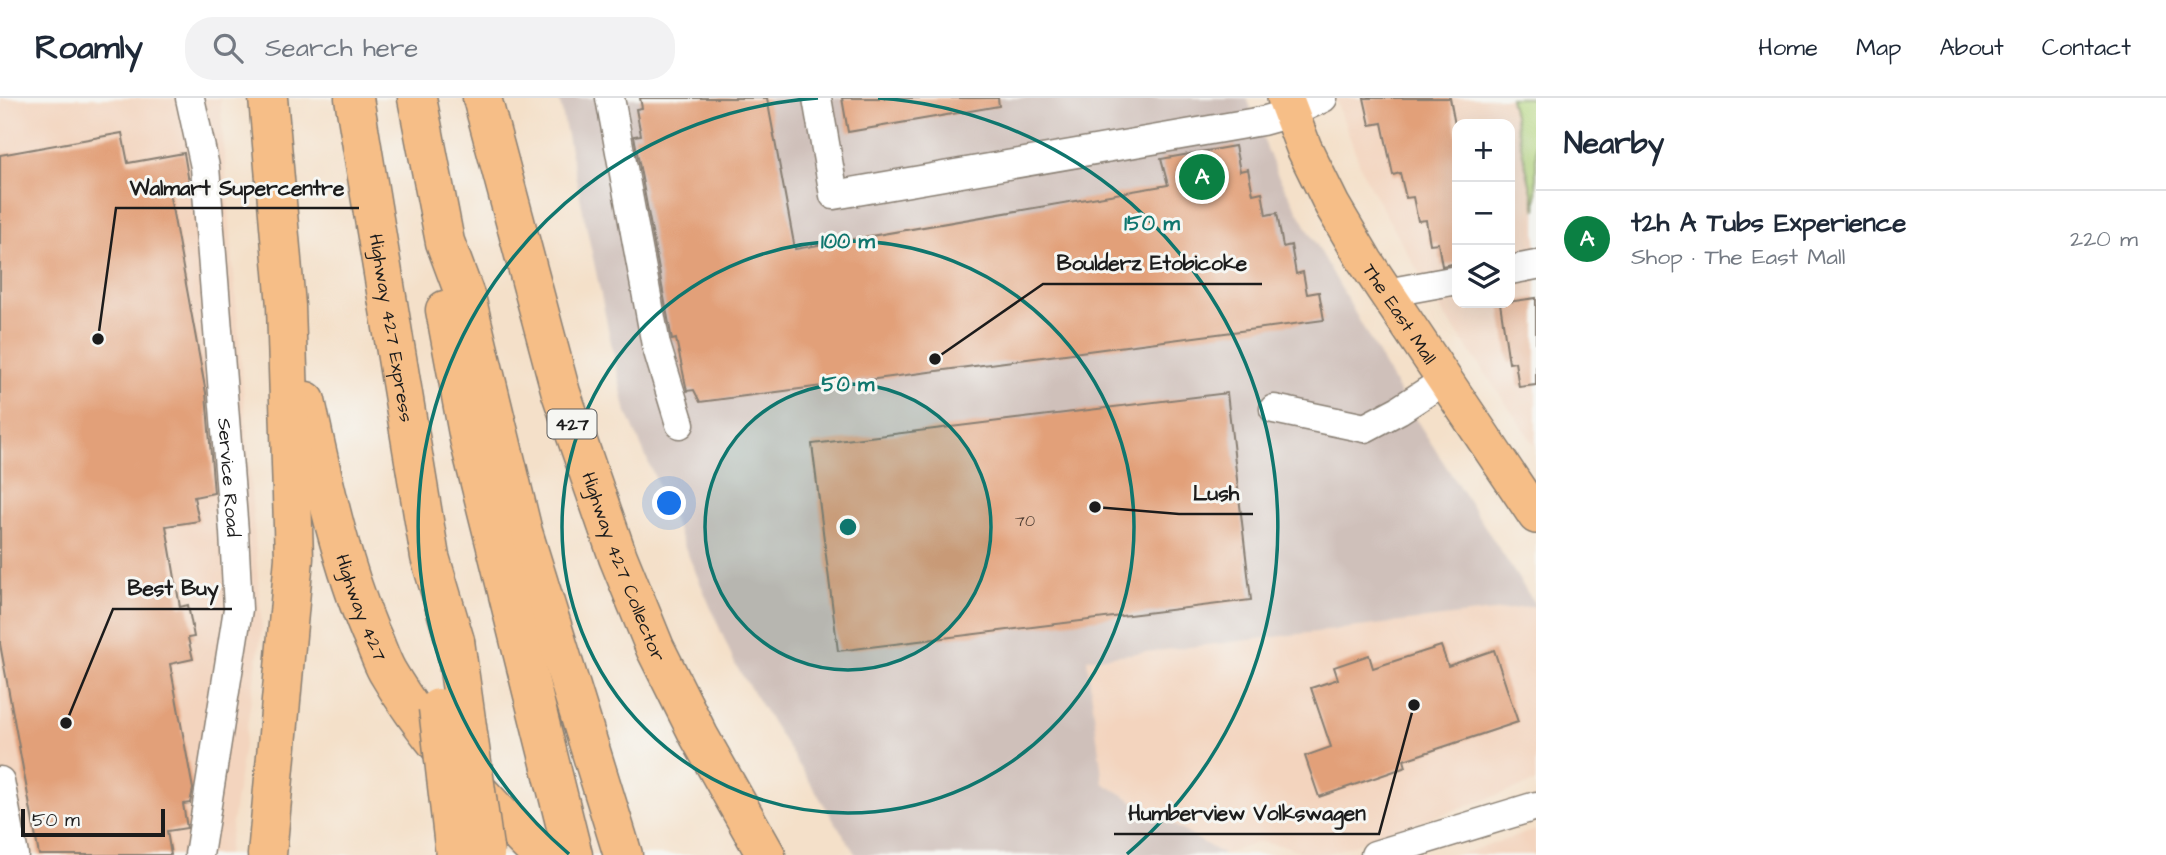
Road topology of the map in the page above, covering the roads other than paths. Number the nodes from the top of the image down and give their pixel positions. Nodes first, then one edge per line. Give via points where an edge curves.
1 (190, 98) edge
2 (354, 98) edge
3 (417, 98) edge
4 (482, 98) edge
5 (611, 98) edge
6 (817, 98) edge
7 (1323, 98) edge
8 (269, 100) edge
9 (1288, 106) edge
10 (445, 242) junction
11 (1536, 265) edge
12 (1515, 269) edge
13 (1452, 281) edge
14 (1386, 293) junction
15 (286, 306) junction
16 (1445, 380) junction
17 (1274, 409) dead end
18 (680, 424) dead end
19 (1533, 506) edge
20 (443, 642) junction
21 (699, 736) junction
22 (0, 781) edge
23 (1536, 806) edge
24 (617, 839) edge
25 (14, 855) edge
26 (199, 855) edge
27 (267, 855) edge
28 (455, 855) edge
29 (485, 855) edge
30 (540, 855) edge
31 (573, 855) edge
32 (765, 855) edge
33 (791, 855) edge
34 (1375, 855) edge

1 - 26 street, Service Road via 205,167 238,608
2 - 20 highway, Highway 427 Express
3 - 10 highway
4 - 21 highway, Highway 427 Collector / 427 via 561,393 618,557 655,648
5 - 18 street via 656,345
6 - 9 street via 834,195 1262,121
7 - 9 street
8 - 15 highway
9 - 14 main road, The East Mall via 1332,205
10 - 24 highway via 467,301 523,532
10 - 31 highway via 444,306 469,439
11 - 12 street
13 - 14 street
14 - 16 main road, The East Mall
15 - 27 highway via 294,558
15 - 30 highway, Highway 427 via 323,484 352,589 386,669 418,719 495,811
16 - 17 street via 1364,428
16 - 19 main road, The East Mall
20 - 28 highway, bridge
20 - 29 highway, bridge
21 - 32 highway, Highway 427 Collector / 427
21 - 33 highway
22 - 25 street
23 - 34 street

